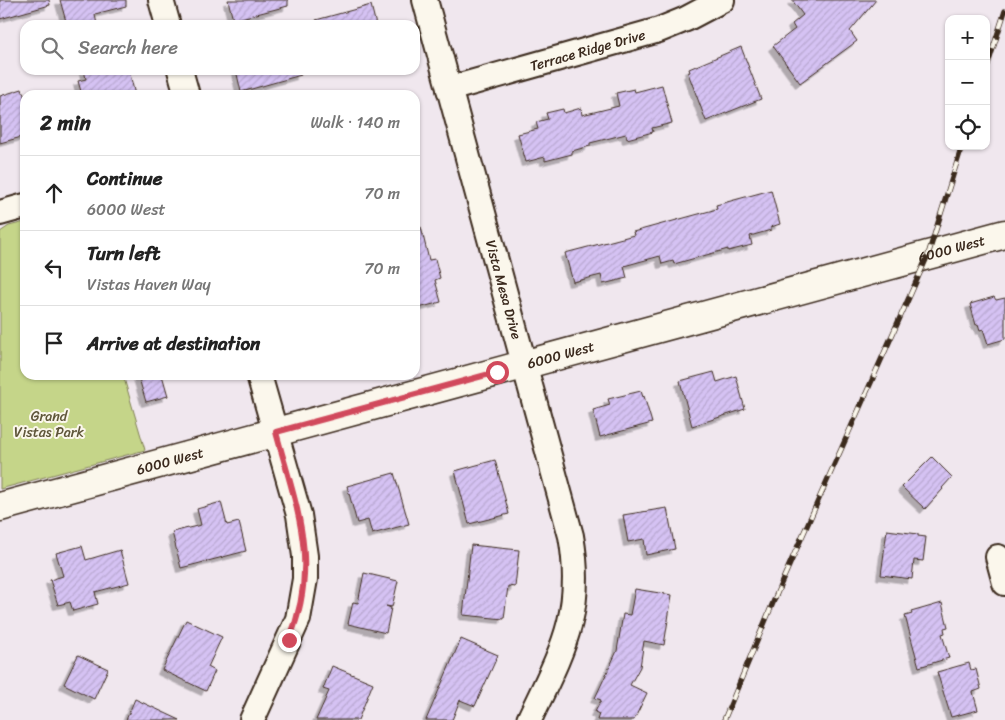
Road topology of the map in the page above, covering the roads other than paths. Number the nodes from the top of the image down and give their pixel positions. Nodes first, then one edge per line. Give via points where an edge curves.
1 (161, 0) edge
2 (425, 0) edge
3 (722, 0) edge
4 (167, 20) edge
5 (181, 75) edge
6 (449, 89) junction
7 (186, 90) edge
8 (20, 207) edge
9 (0, 213) edge
10 (1005, 234) edge
11 (524, 365) junction
12 (260, 380) edge
13 (276, 432) junction
14 (0, 507) edge
15 (998, 557) dead end
16 (1005, 583) edge
17 (252, 720) edge
18 (529, 720) edge

1 - 4 street
2 - 6 street, Vista Mesa Drive
3 - 6 street, Terrace Ridge Drive via 659,30
5 - 7 street
6 - 11 street, Vista Mesa Drive
8 - 9 street
10 - 11 street, 6000 West
11 - 13 street, 6000 West
11 - 18 street, Vista Mesa Drive via 571,536 576,576 568,634
12 - 13 street
13 - 14 street, 6000 West
13 - 17 street via 299,514 305,579 298,619
15 - 16 street

